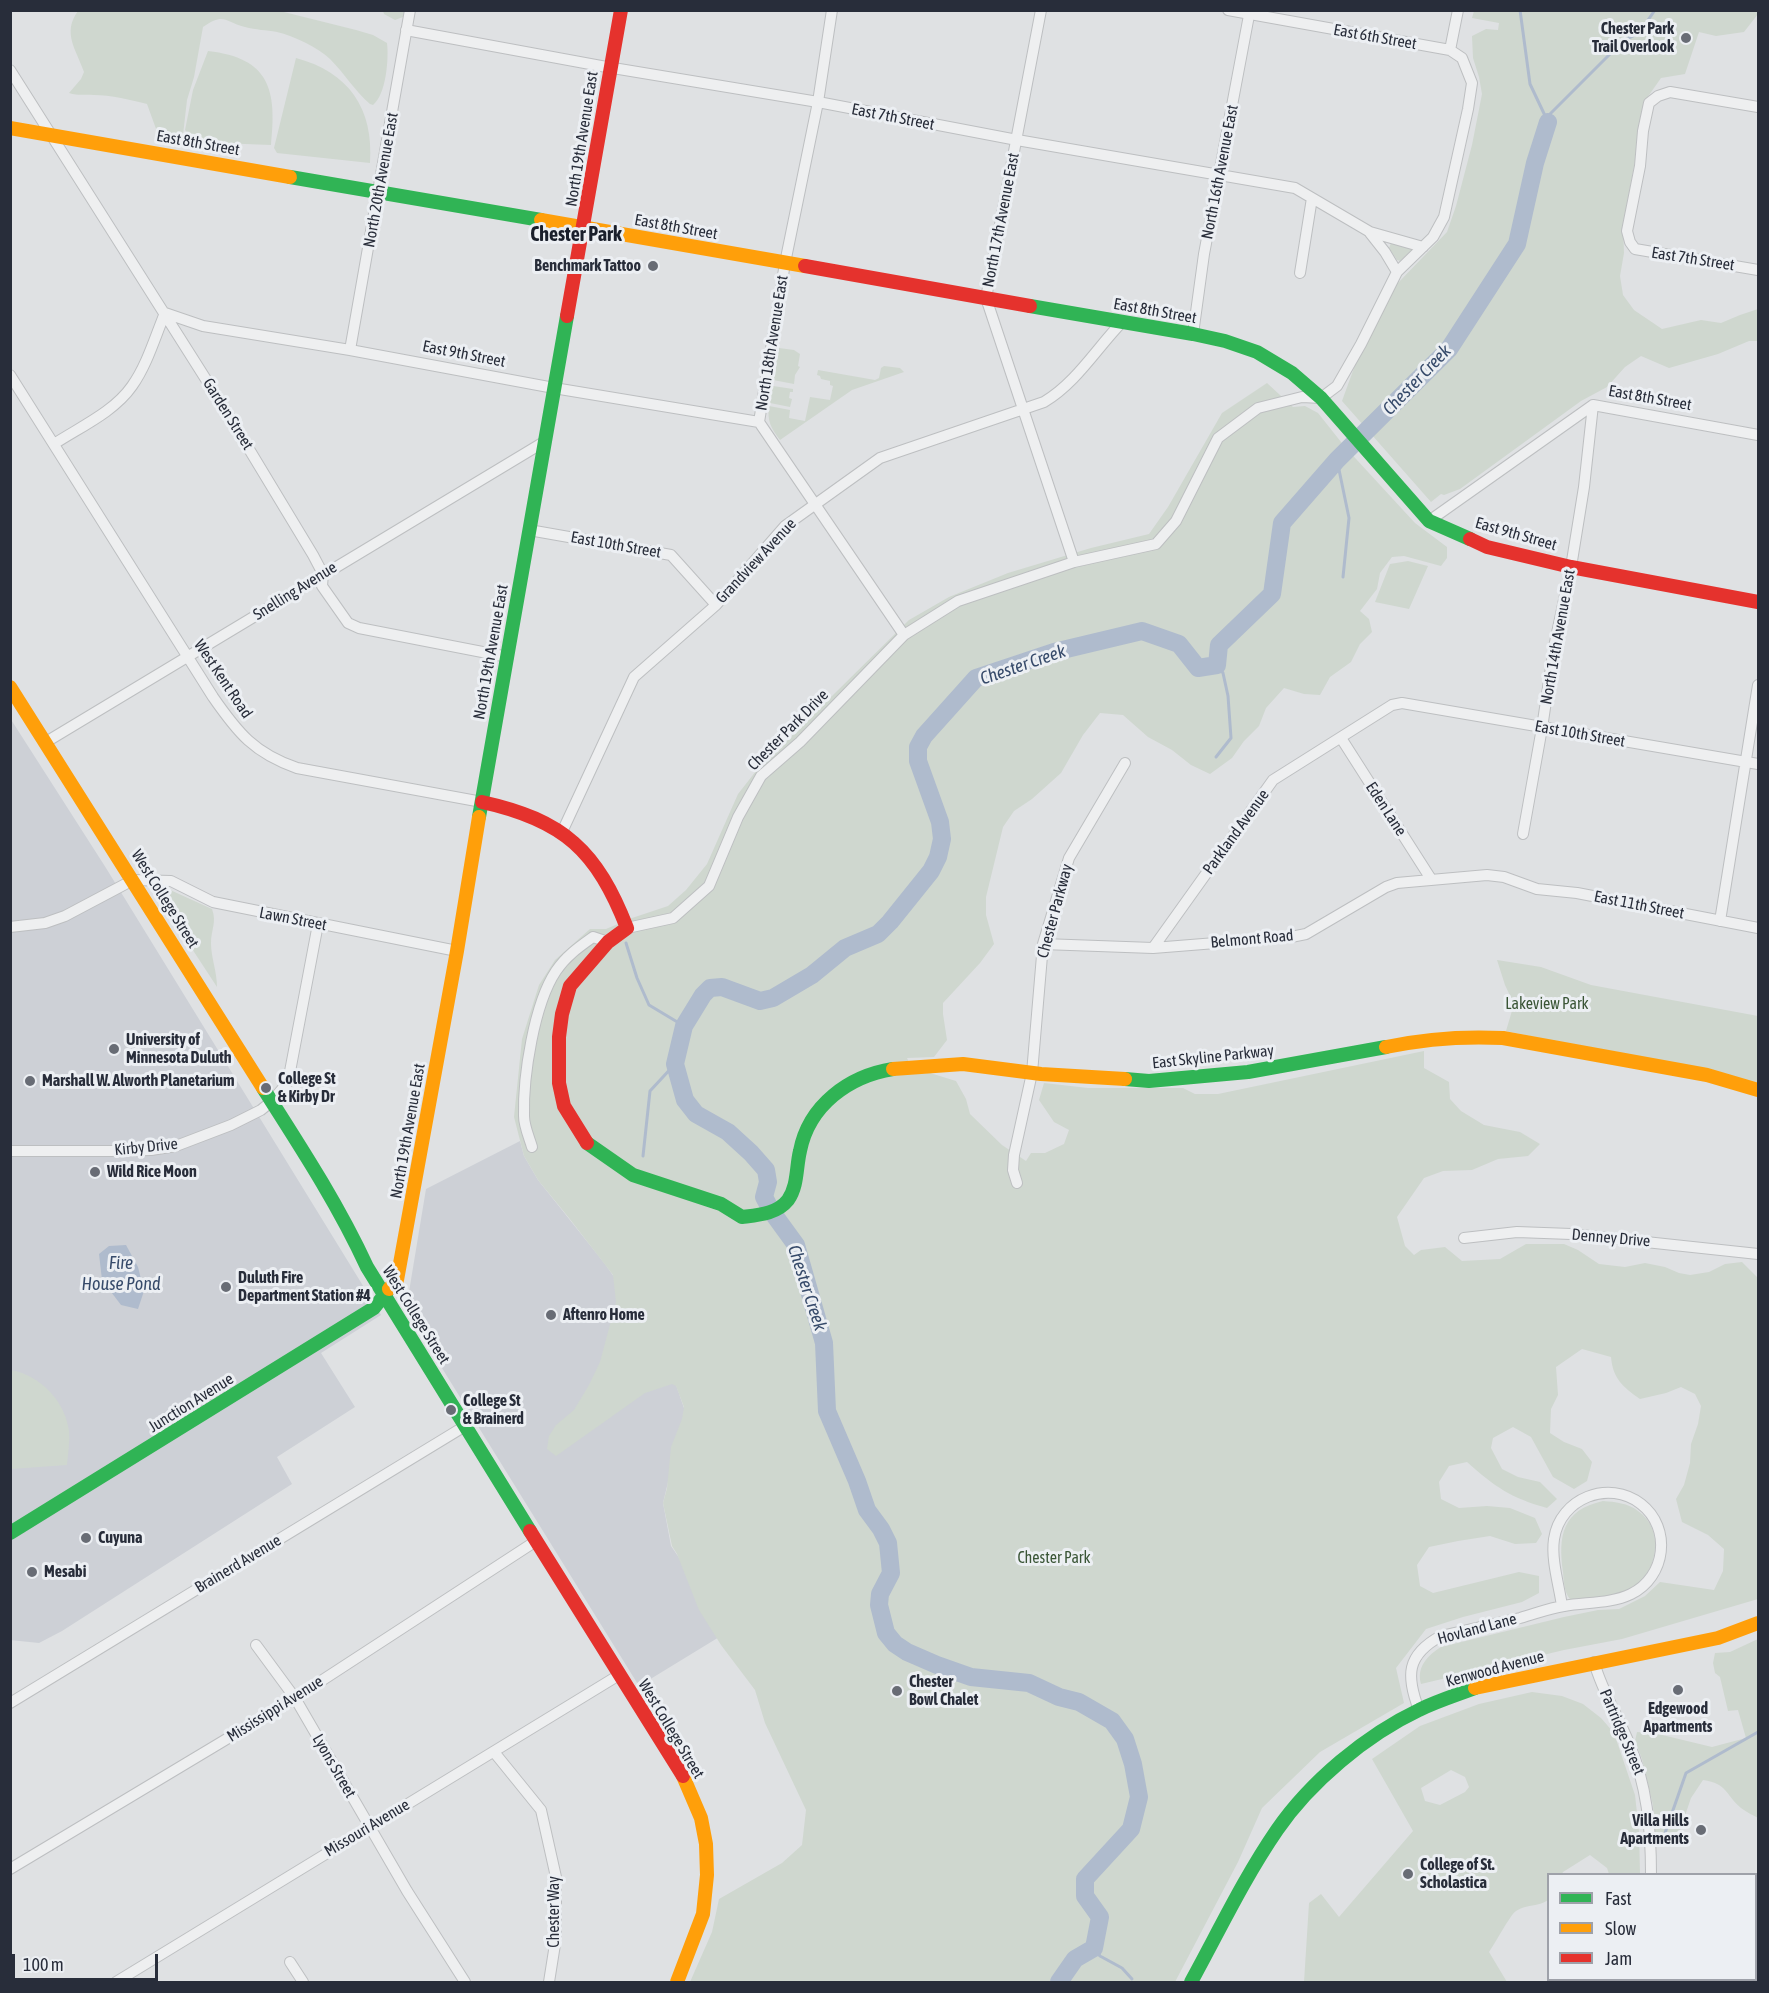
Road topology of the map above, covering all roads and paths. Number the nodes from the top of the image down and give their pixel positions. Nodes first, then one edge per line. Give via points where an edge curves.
1 (410, 10) edge
2 (621, 10) edge
3 (832, 10) edge
4 (1041, 10) edge
5 (1228, 10) edge
6 (1458, 10) edge
7 (1249, 12) edge
8 (406, 30) junction
9 (1450, 50) junction
10 (610, 68) junction
11 (10, 70) edge
12 (818, 102) junction
13 (1758, 106) edge
14 (10, 128) edge
15 (53, 135) junction
16 (1017, 140) junction
17 (1220, 174) junction
18 (378, 192) junction
19 (1312, 198) junction
20 (584, 227) junction
21 (1370, 232) junction
22 (1424, 247) junction
23 (785, 262) junction
24 (1758, 270) edge
25 (1397, 272) junction
26 (1300, 273) dead end
27 (986, 298) junction
28 (165, 313) junction
29 (1122, 322) junction
30 (1192, 334) junction
31 (350, 350) junction
32 (10, 375) edge
33 (554, 388) junction
34 (1325, 402) junction
35 (1593, 405) junction
36 (1024, 409) junction
37 (759, 422) junction
38 (1758, 435) edge
39 (544, 442) junction
40 (54, 444) junction
41 (815, 504) junction
42 (1429, 521) junction
43 (529, 530) junction
44 (1074, 562) junction
45 (1571, 567) junction
46 (323, 574) junction
47 (1758, 602) edge
48 (716, 605) junction
49 (904, 635) junction
50 (187, 656) junction
51 (508, 657) junction
52 (1758, 685) edge
53 (10, 687) edge
54 (1401, 703) joint
55 (1542, 728) junction
56 (1341, 738) junction
57 (46, 742) junction
58 (1745, 762) junction
59 (1125, 763) dead end
60 (1758, 764) edge
61 (482, 802) junction
62 (562, 832) junction
63 (1523, 834) dead end
64 (1431, 879) junction
65 (133, 880) junction
66 (1519, 882) joint
67 (1720, 921) junction
68 (318, 924) junction
69 (10, 927) edge
70 (627, 928) junction
71 (1758, 928) edge
72 (608, 942) junction
73 (1043, 944) junction
74 (1153, 948) junction
75 (457, 951) junction
76 (1032, 1073) junction
77 (1758, 1090) edge
78 (272, 1101) junction
79 (532, 1147) dead end
80 (10, 1151) edge
81 (1017, 1184) dead end
82 (747, 1217) joint
83 (1464, 1238) dead end
84 (1758, 1254) edge
85 (385, 1297) junction
86 (465, 1426) junction
87 (10, 1533) edge
88 (536, 1541) junction
89 (1563, 1606) junction
90 (1758, 1623) edge
91 (256, 1645) dead end
92 (1594, 1662) junction
93 (619, 1675) junction
94 (295, 1698) junction
95 (10, 1703) edge
96 (1419, 1710) junction
97 (494, 1752) junction
98 (369, 1827) junction
99 (10, 1869) edge
100 (1651, 1873) edge
101 (290, 1962) dead end
102 (132, 1978) edge
103 (116, 1983) edge
104 (303, 1983) edge
105 (465, 1983) edge
106 (549, 1983) edge
107 (677, 1983) edge
108 (1191, 1983) edge

1 - 8 street, North 20th Avenue East
2 - 10 street, North 19th Avenue East
3 - 12 street, North 18th Avenue East
4 - 16 street, North 17th Avenue East
5 - 7 street, East 6th Street
6 - 9 street
7 - 9 street, East 6th Street
7 - 17 street, North 16th Avenue East
8 - 10 street, East 7th Street
8 - 18 street, North 20th Avenue East
9 - 22 street via 1462,58 1472,83 1444,217
10 - 12 street, East 7th Street
10 - 20 street, North 19th Avenue East
11 - 15 street, Garden Street
12 - 16 street, East 7th Street
12 - 23 street, North 18th Avenue East
13 - 24 street, East 7th Street via 1670,92 1649,103 1627,231 1635,249
14 - 15 street, East 8th Street
15 - 18 street, East 8th Street
15 - 28 street, Garden Street
16 - 17 street, East 7th Street
16 - 27 street, North 17th Avenue East
17 - 19 street, East 7th Street via 1295,188
17 - 30 street, North 16th Avenue East
18 - 20 street, East 8th Street
18 - 31 street, North 20th Avenue East
19 - 21 street, East 7th Street
19 - 26 street
20 - 23 street, East 8th Street
20 - 33 street, North 19th Avenue East
21 - 22 street, East 7th Street
21 - 25 street, East 7th Street
22 - 25 street
23 - 27 street, East 8th Street
23 - 37 street, North 18th Avenue East
25 - 34 street via 1342,379
27 - 29 street, East 8th Street
27 - 36 street, North 17th Avenue East
28 - 31 street, East 9th Street via 202,326
28 - 40 street via 132,387 104,412
28 - 46 street, Garden Street
29 - 30 street, East 8th Street
29 - 36 street, Grandview Avenue via 1058,394
30 - 34 street, East 8th Street via 1257,352 1292,373
31 - 33 street, East 9th Street
32 - 40 street, West Kent Road
33 - 37 street, East 9th Street
33 - 39 street, North 19th Avenue East
34 - 42 street, East 9th Street
34 - 44 street, Chester Park Drive via 1302,397 1258,408 1218,438 1176,521 1156,544
35 - 38 street, East 8th Street
35 - 42 street, East 8th Street
35 - 45 street, North 14th Avenue East
36 - 41 street, Grandview Avenue via 880,458
36 - 44 street, North 17th Avenue East
37 - 41 street, North 18th Avenue East
39 - 43 street, North 19th Avenue East
39 - 46 street, Snelling Avenue
40 - 50 street, West Kent Road
41 - 48 street, Grandview Avenue via 784,526
41 - 49 street, North 18th Avenue East
42 - 45 street, East 9th Street via 1487,547
43 - 48 street, East 10th Street via 671,555
43 - 51 street, North 19th Avenue East
44 - 49 street, Chester Park Drive via 958,601
45 - 47 street, East 9th Street
45 - 55 street, North 14th Avenue East
46 - 50 street, Snelling Avenue
46 - 51 street, Garden Street via 322,586 348,623
48 - 62 street, Grandview Avenue via 634,677
49 - 70 street, Chester Park Drive via 761,776 738,817 709,886 673,918
50 - 57 street, Snelling Avenue
50 - 61 street, West Kent Road via 233,726 276,761
51 - 61 street, North 19th Avenue East
52 - 58 street
53 - 57 street, West College Street
54 - 55 street, East 10th Street
54 - 56 street, Parkland Avenue
55 - 58 street, East 10th Street
55 - 63 street, North 14th Avenue East
56 - 64 street, Eden Lane
56 - 74 street, Parkland Avenue via 1273,780
57 - 65 street, West College Street
58 - 60 street, East 10th Street
58 - 67 street
59 - 73 street, Chester Parkway via 1069,858
61 - 62 street, West Kent Road via 537,817
61 - 75 street, North 19th Avenue East
62 - 70 street, West Kent Road via 603,875
64 - 66 street, Belmont Road via 1487,875
64 - 74 street, Belmont Road via 1386,887 1298,936
65 - 68 street, Lawn Street via 171,881 213,902
65 - 69 street via 64,916
65 - 78 street, West College Street
66 - 67 street, East 11th Street via 1538,889
67 - 71 street, East 11th Street
68 - 75 street, Lawn Street
68 - 78 street via 288,1082
70 - 72 street, Chester Park Drive
72 - 79 street via 593,937 573,951 555,973 542,1004 526,1077 524,1118
72 - 82 street, Chester Park Drive via 570,986 562,1014 559,1083 564,1106 586,1142 633,1175 721,1204
73 - 74 street, Belmont Road
73 - 76 street, Chester Parkway
75 - 85 street, North 19th Avenue East via 397,1280
76 - 77 street, East Skyline Parkway via 1149,1080 1207,1076 1302,1064 1410,1042 1479,1036 1707,1075
76 - 81 street, Chester Parkway via 1014,1155
76 - 82 street, East Skyline Parkway via 963,1064 873,1072 848,1084 827,1100 810,1121 800,1149 795,1186 787,1201 769,1213
78 - 80 street, Kirby Drive via 231,1125 176,1146 151,1150
78 - 85 street, West College Street via 329,1192
83 - 84 street, Denney Drive via 1517,1232 1571,1234
85 - 86 street, West College Street
85 - 87 street, Junction Avenue via 374,1308
86 - 88 street, West College Street
86 - 95 street, Brainerd Avenue
88 - 93 street, West College Street
88 - 94 street, Mississippi Avenue
89 - 89 street, Hovland Lane via 1631,1594 1652,1577 1663,1544 1653,1516 1641,1504 1627,1495 1593,1494 1563,1515 1554,1541
89 - 96 street, Hovland Lane via 1441,1636 1427,1644 1410,1673
90 - 92 street, Kenwood Avenue via 1718,1638
91 - 94 street, Lyons Street
92 - 96 street, Kenwood Avenue via 1480,1686
92 - 100 street, Partridge Street via 1642,1780
93 - 97 street, Missouri Avenue
93 - 107 street, West College Street via 680,1770 703,1827 707,1875 703,1914
94 - 98 street, Lyons Street
94 - 99 street, Mississippi Avenue
96 - 108 street, Kenwood Avenue via 1352,1752 1301,1800 1259,1859
97 - 98 street, Missouri Avenue
97 - 106 street, Chester Way via 541,1810 556,1877 556,1938
98 - 102 street, Missouri Avenue
98 - 105 street, Lyons Street
101 - 104 street
102 - 103 street, Missouri Avenue

